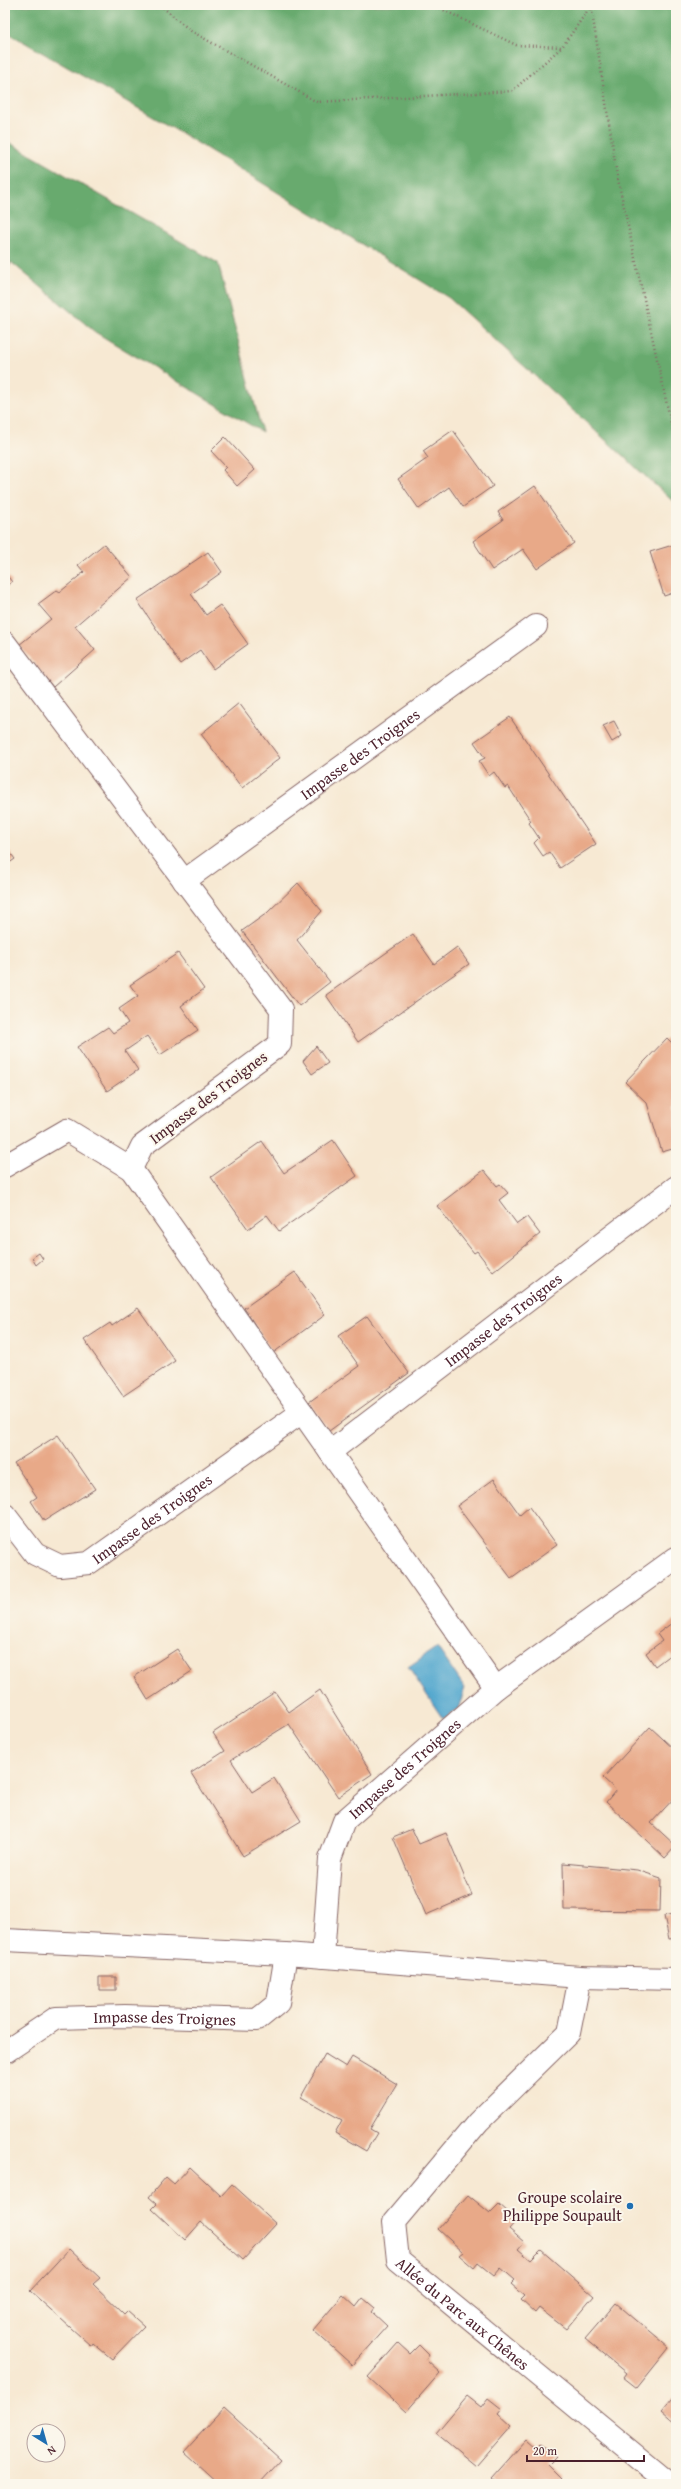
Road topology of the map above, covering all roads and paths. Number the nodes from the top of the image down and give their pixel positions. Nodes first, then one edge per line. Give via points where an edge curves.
1 (160, 5) edge
2 (433, 5) edge
3 (591, 6) edge
4 (562, 47) junction
5 (676, 438) edge
6 (536, 626) dead end
7 (5, 643) edge
8 (184, 881) junction
9 (5, 1166) edge
10 (131, 1169) junction
11 (676, 1187) edge
12 (302, 1412) junction
13 (330, 1452) junction
14 (5, 1515) edge
15 (676, 1558) edge
16 (496, 1688) junction
17 (5, 1940) edge
18 (286, 1954) junction
19 (324, 1957) junction
20 (580, 1977) junction
21 (676, 1979) edge
22 (5, 2052) edge
23 (670, 2484) edge

1 - 4 path via 192,31 317,102 512,91
2 - 4 path via 516,45
3 - 4 path
3 - 5 path via 617,175
6 - 8 street, Impasse des Troignes
7 - 8 street, Impasse des Troignes
8 - 10 street, Impasse des Troignes via 281,1009 280,1044 142,1146
9 - 10 street via 67,1130
10 - 12 street
11 - 13 street, Impasse des Troignes
12 - 13 street
12 - 14 street, Impasse des Troignes via 89,1563 60,1566 35,1554
13 - 16 street
15 - 16 street, Impasse des Troignes
16 - 19 street, Impasse des Troignes via 344,1821 330,1859
17 - 18 street
18 - 19 street
18 - 22 street, Impasse des Troignes via 278,2002 256,2020 125,2016 56,2018
19 - 20 street
20 - 21 street
20 - 23 street, Allée du Parc aux Chênes via 569,2033 478,2122 394,2222 398,2260

